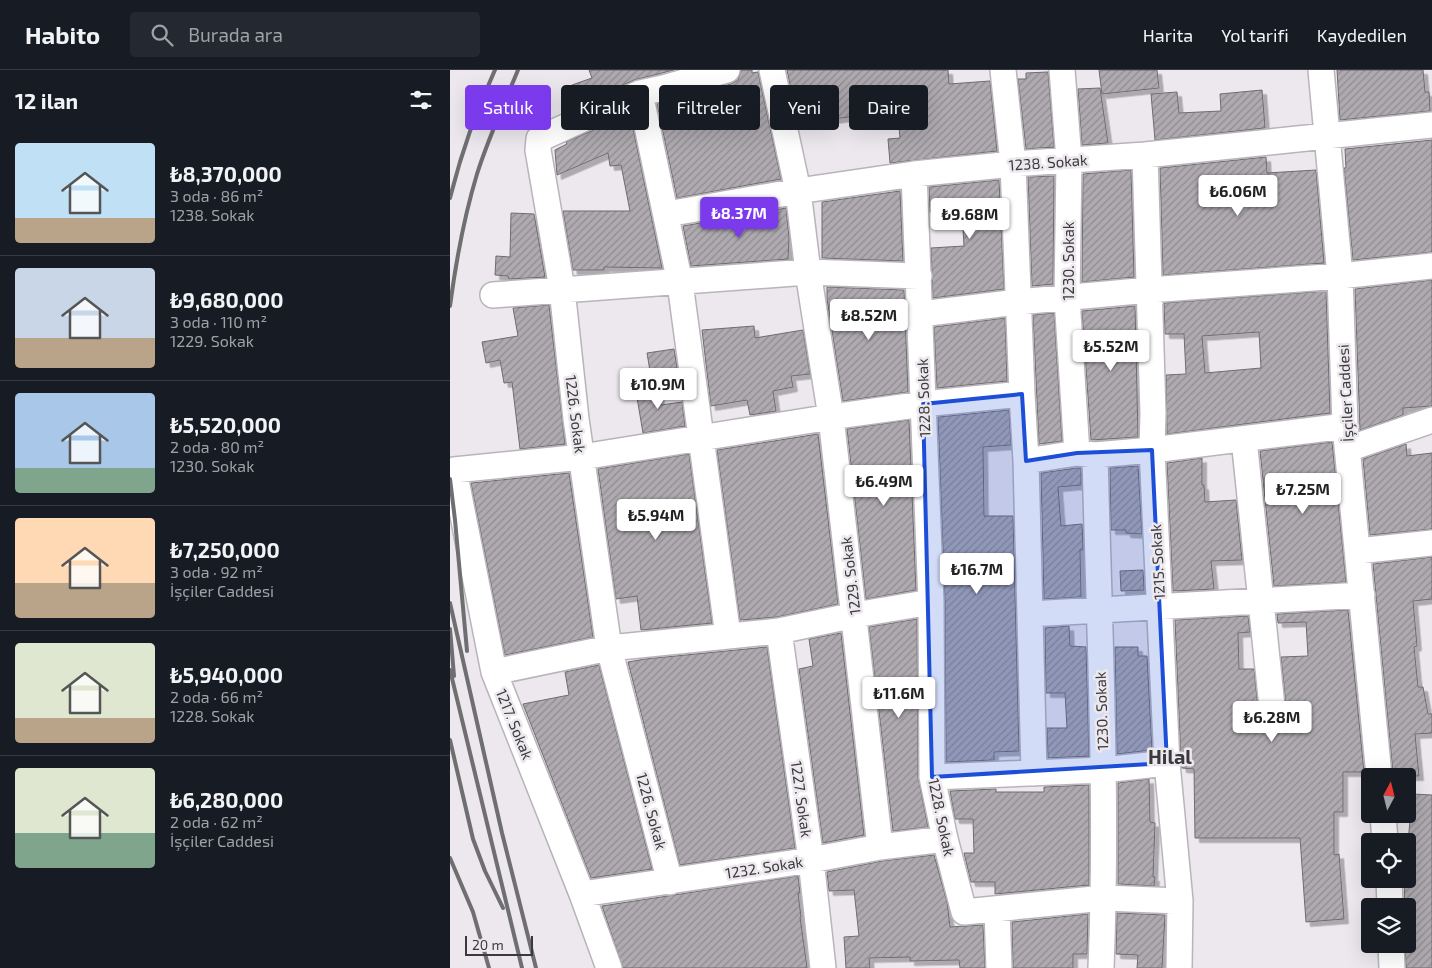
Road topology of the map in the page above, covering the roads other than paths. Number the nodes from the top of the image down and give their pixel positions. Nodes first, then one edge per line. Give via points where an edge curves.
1 (726, 70) edge
2 (772, 70) edge
3 (1003, 70) edge
4 (1062, 70) edge
5 (1321, 70) edge
6 (654, 84) edge
7 (1432, 125) edge
8 (1327, 135) junction
9 (1145, 155) junction
10 (1069, 160) junction
11 (1013, 164) junction
12 (914, 174) junction
13 (798, 191) junction
14 (667, 214) junction
15 (1432, 266) edge
16 (808, 272) junction
17 (919, 276) junction
18 (1340, 276) junction
19 (680, 282) junction
20 (562, 289) junction
21 (1148, 290) junction
22 (493, 295) dead end
23 (1067, 298) junction
24 (1018, 302) junction
25 (921, 314) junction
26 (1022, 394) junction
27 (923, 404) junction
28 (832, 417) junction
29 (1432, 420) edge
30 (702, 437) junction
31 (1347, 437) junction
32 (1244, 438) junction
33 (1152, 450) junction
34 (1086, 454) junction
35 (582, 457) junction
36 (1026, 461) junction
37 (1432, 543) edge
38 (1358, 550) junction
39 (1362, 595) junction
40 (1261, 601) junction
41 (931, 602) junction
42 (1159, 607) junction
43 (1099, 610) junction
44 (855, 614) junction
45 (1030, 614) junction
46 (779, 630) junction
47 (728, 636) junction
48 (609, 648) junction
49 (494, 672) junction
50 (1273, 716) dead end
51 (1167, 764) junction
52 (1378, 768) edge
53 (1103, 770) junction
54 (1034, 772) junction
55 (932, 778) junction
56 (945, 839) junction
57 (880, 847) junction
58 (811, 860) junction
59 (670, 882) junction
60 (582, 894) junction
61 (1104, 898) junction
62 (1180, 901) junction
63 (997, 910) junction
64 (1391, 953) edge
65 (609, 968) edge
66 (823, 968) edge
67 (999, 968) edge
68 (1101, 968) edge
69 (1179, 968) edge
70 (1392, 968) edge

1 - 6 street, 1226. Sokak
2 - 13 street, 1229. Sokak
3 - 11 street
4 - 10 street, 1230. Sokak
5 - 8 street, İşçiler Caddesi
6 - 14 street
6 - 20 street, 1226. Sokak via 539,139 538,150
7 - 8 street, 1238. Sokak
8 - 9 street, 1238. Sokak
8 - 18 street, İşçiler Caddesi
9 - 10 street, 1238. Sokak
9 - 21 street, 1215. Sokak
10 - 11 street, 1238. Sokak
10 - 23 street, 1230. Sokak
11 - 12 street, 1238. Sokak
11 - 24 street
12 - 13 street, 1238. Sokak
12 - 17 street, 1228. Sokak
13 - 14 street, 1238. Sokak
13 - 16 street, 1229. Sokak
14 - 19 street
15 - 18 street
16 - 17 street
16 - 19 street
16 - 28 street, 1229. Sokak
17 - 25 street, 1228. Sokak
18 - 21 street
18 - 31 street, İşçiler Caddesi
19 - 20 street
19 - 30 street
20 - 22 street
20 - 35 street, 1226. Sokak
21 - 23 street
21 - 33 street, 1215. Sokak
23 - 24 street
23 - 34 street, 1230. Sokak
24 - 25 street
24 - 26 street
25 - 27 street, 1228. Sokak
26 - 27 street
26 - 36 street
27 - 28 street
27 - 41 street, 1228. Sokak
28 - 30 street
28 - 44 street, 1229. Sokak
29 - 31 street
30 - 35 street
30 - 47 street
31 - 32 street
31 - 38 street, İşçiler Caddesi
32 - 33 street
32 - 40 street
33 - 34 street
33 - 42 street, 1215. Sokak
34 - 36 street
34 - 43 street, 1230. Sokak
35 - 48 street, 1226. Sokak
35 - 49 street, 1217. Sokak via 454,470
36 - 45 street
37 - 38 street
38 - 39 street, İşçiler Caddesi
39 - 40 street
39 - 52 street, İşçiler Caddesi
40 - 42 street
40 - 50 street
41 - 44 street
41 - 55 street, 1228. Sokak
42 - 43 street
42 - 51 street, 1215. Sokak
43 - 45 street
43 - 53 street, 1230. Sokak
44 - 46 street
44 - 57 street, 1229. Sokak
45 - 54 street
46 - 47 street
46 - 58 street, 1227. Sokak
47 - 48 street
48 - 49 street
48 - 59 street, 1226. Sokak
49 - 60 street, 1217. Sokak
51 - 53 street
51 - 62 street, 1215. Sokak
53 - 54 street
53 - 61 street, 1230. Sokak
54 - 55 street
55 - 56 street, 1228. Sokak
56 - 57 street, 1232. Sokak
56 - 63 street, 1228. Sokak via 964,912
57 - 58 street, 1232. Sokak
58 - 59 street, 1232. Sokak
58 - 66 street, 1227. Sokak
59 - 60 street, 1232. Sokak
60 - 65 street, 1217. Sokak
61 - 62 street, 1228. Sokak
61 - 63 street, 1228. Sokak
61 - 68 street, 1230. Sokak
62 - 69 street, 1215. Sokak
63 - 67 street
64 - 70 street

